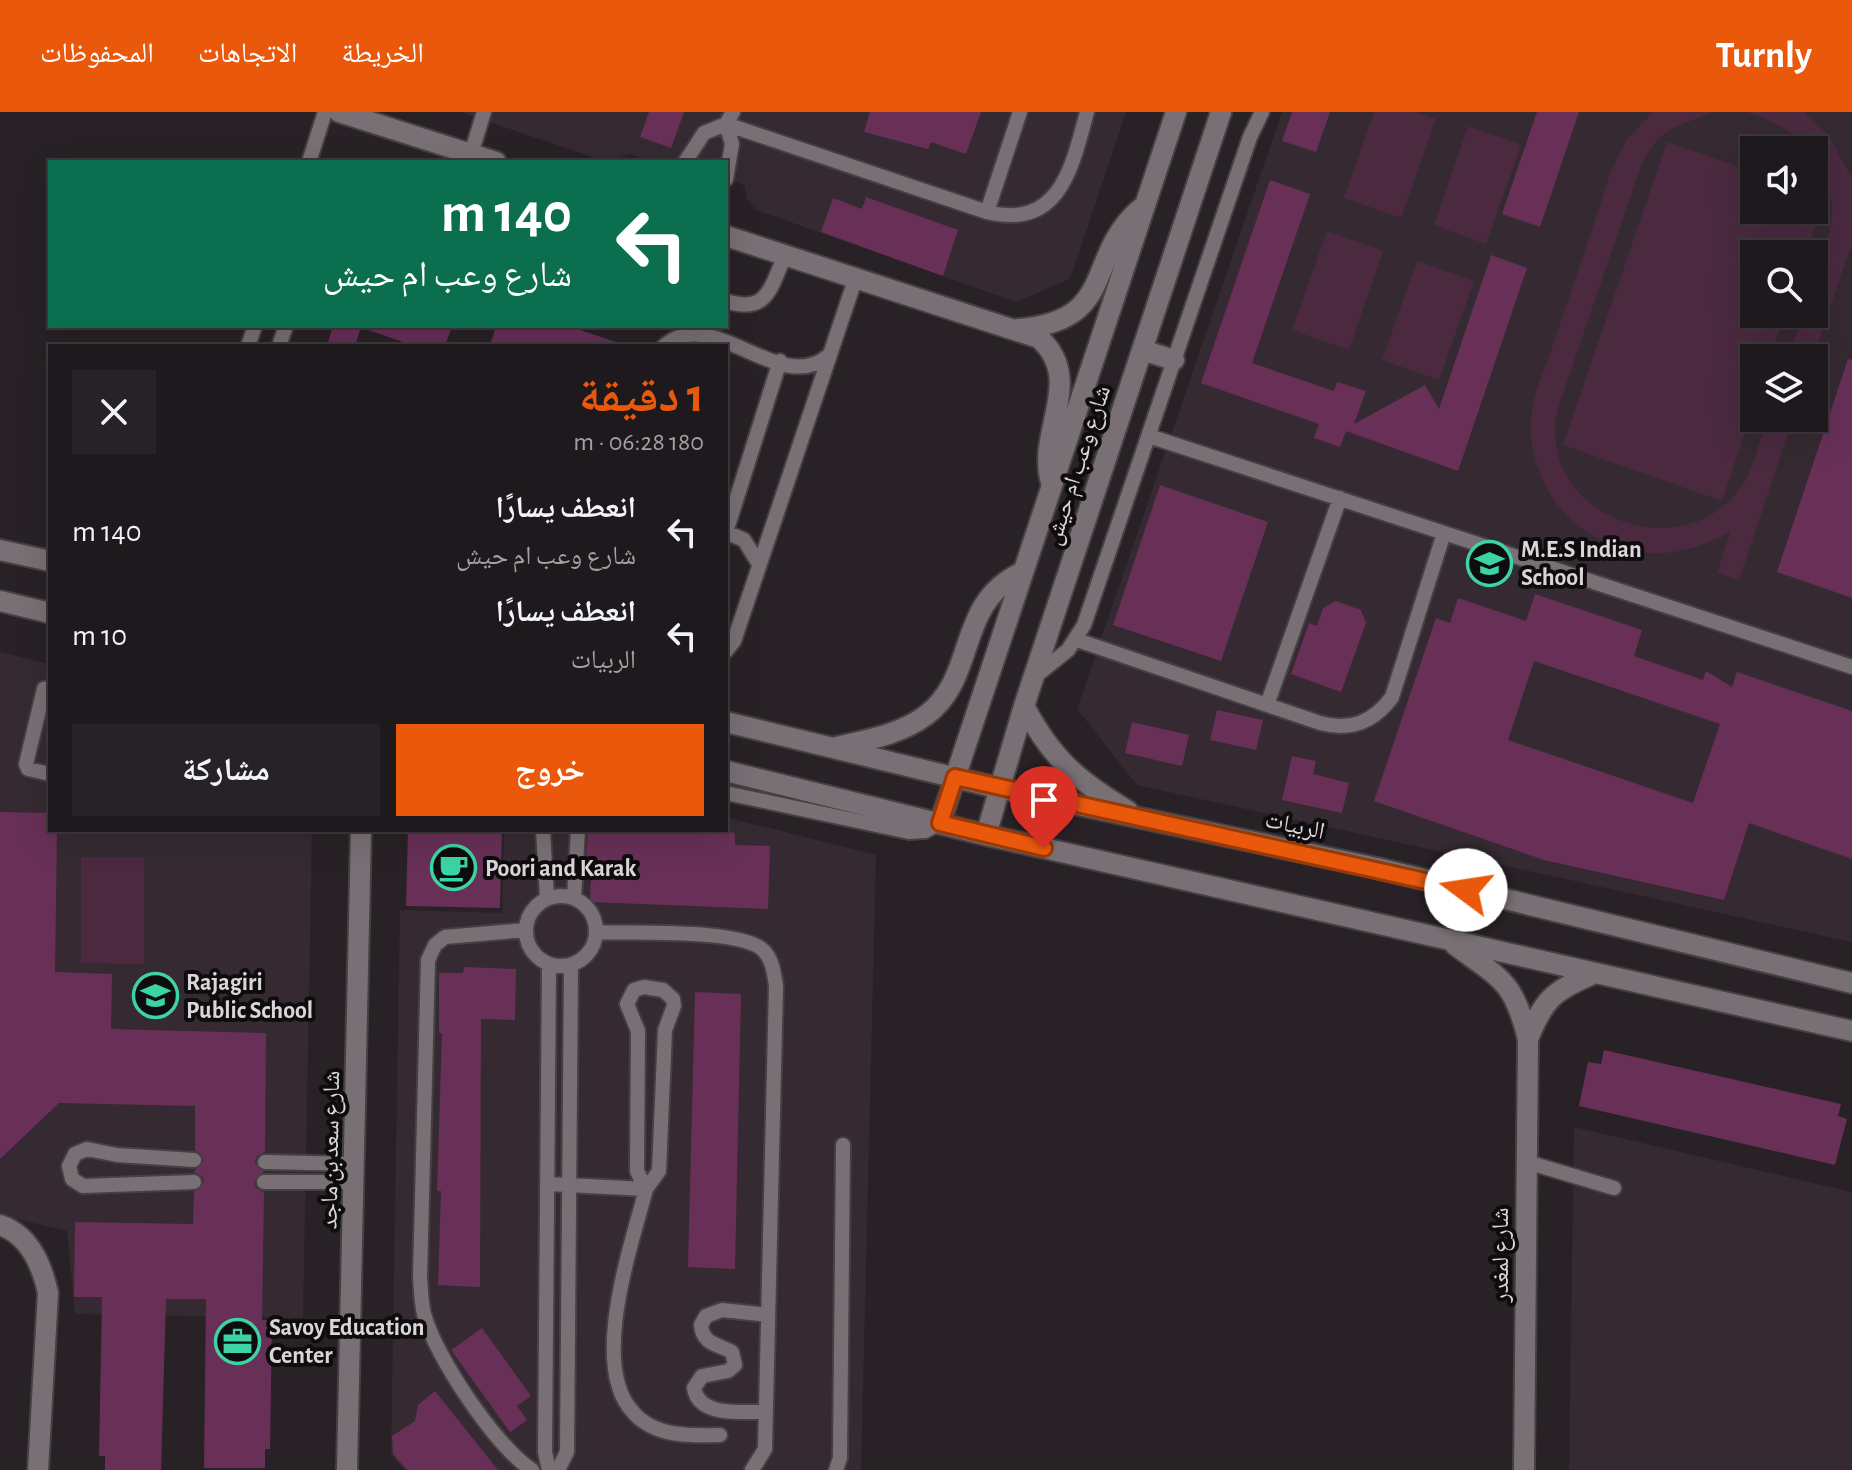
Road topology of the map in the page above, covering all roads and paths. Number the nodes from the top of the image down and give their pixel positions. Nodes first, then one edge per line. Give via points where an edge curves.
1 (325, 112) edge
2 (339, 112) edge
3 (484, 112) edge
4 (1020, 112) edge
5 (1087, 112) edge
6 (1221, 112) edge
7 (1262, 112) edge
8 (1175, 113) edge
9 (360, 115) edge
10 (730, 118) edge
11 (471, 154) junction
12 (310, 160) edge
13 (490, 160) edge
14 (686, 160) edge
15 (728, 167) edge
16 (1145, 205) junction
17 (987, 212) junction
18 (728, 237) edge
19 (785, 255) junction
20 (856, 277) junction
21 (728, 302) edge
22 (1018, 329) junction
23 (719, 343) edge
24 (666, 344) edge
25 (728, 346) edge
26 (1142, 350) junction
27 (829, 355) junction
28 (1174, 360) junction
29 (780, 361) junction
30 (1149, 436) junction
31 (1052, 485) junction
32 (1340, 498) junction
33 (728, 526) edge
34 (728, 533) edge
35 (1444, 533) junction
36 (0, 550) edge
37 (48, 561) edge
38 (759, 564) junction
39 (1023, 572) junction
40 (0, 601) edge
41 (48, 613) edge
42 (1077, 640) junction
43 (728, 648) edge
44 (1852, 667) edge
45 (1033, 678) junction
46 (48, 688) edge
47 (1267, 705) junction
48 (1024, 706) junction
49 (728, 722) edge
50 (833, 748) junction
51 (728, 771) edge
52 (48, 774) edge
53 (955, 777) junction
54 (998, 788) junction
55 (728, 793) edge
56 (1142, 819) junction
57 (940, 823) junction
58 (361, 832) edge
59 (543, 832) edge
60 (578, 832) edge
61 (986, 835) junction
62 (547, 898) junction
63 (574, 898) junction
64 (526, 930) junction
65 (597, 932) junction
66 (1445, 938) junction
67 (549, 965) junction
68 (571, 966) junction
69 (1593, 974) junction
70 (1852, 983) edge
71 (1852, 1031) edge
72 (1528, 1039) junction
73 (843, 1145) dead end
74 (194, 1160) dead end
75 (265, 1162) dead end
76 (1527, 1162) junction
77 (356, 1173) junction
78 (194, 1182) dead end
79 (264, 1182) dead end
80 (547, 1184) junction
81 (569, 1184) junction
82 (1614, 1188) dead end
83 (646, 1189) junction
84 (0, 1225) edge
85 (768, 1315) junction
86 (766, 1412) junction
87 (720, 1435) dead end
88 (38, 1470) edge
89 (347, 1470) edge
90 (532, 1470) edge
91 (549, 1470) edge
92 (558, 1470) edge
93 (752, 1470) edge
94 (836, 1470) edge
95 (1524, 1470) edge

1 - 12 lane
2 - 9 street
3 - 11 lane
4 - 17 lane
5 - 17 lane via 1068,176 1052,199 1028,213
6 - 26 street, شارع وعب ام حيش
7 - 28 lane
8 - 16 street, شارع وعب ام حيش
9 - 11 street
10 - 14 lane via 704,133
10 - 15 lane
10 - 17 lane
11 - 13 street
16 - 22 street via 1123,227 1097,284 1078,310 1051,325
16 - 31 street, شارع وعب ام حيش
18 - 19 street
19 - 20 street
19 - 21 lane via 761,301 744,306
20 - 22 street
20 - 27 lane
22 - 31 street via 1046,345 1061,373 1046,456
23 - 24 lane via 693,334
25 - 29 lane
26 - 28 street
26 - 45 street, شارع وعب ام حيش
27 - 29 lane via 810,366
27 - 38 lane
28 - 30 lane
29 - 33 lane
30 - 32 lane
30 - 42 lane
31 - 39 street, شارع وعب ام حيش
32 - 35 lane
32 - 47 lane
34 - 38 lane via 744,540
35 - 44 lane
35 - 47 lane via 1397,684 1384,708 1347,727
36 - 37 street
38 - 43 lane
39 - 50 street via 998,586 980,608 952,684 928,714 902,730
39 - 53 street, شارع وعب ام حيش
40 - 41 street
42 - 45 lane
42 - 47 lane
45 - 48 street, شارع وعب ام حيش
46 - 52 lane via 26,764
48 - 54 street, شارع وعب ام حيش
48 - 56 street via 1068,771
49 - 50 street, الربيات
50 - 53 street, الربيات
51 - 57 street
53 - 54 street, الربيات
53 - 57 street, شارع وعب ام حيش
54 - 56 street, الربيات
54 - 61 street, شارع وعب ام حيش
55 - 57 lane via 909,832
56 - 70 street, الربيات via 1377,868
57 - 61 street
58 - 77 street, شارع سعد بن ماجد
59 - 62 lane
60 - 63 lane
61 - 66 street
62 - 63 lane
62 - 64 lane via 532,911
63 - 65 lane via 591,911
64 - 67 lane via 532,951
64 - 90 lane via 445,937 428,960 420,1277 424,1313 437,1349 490,1428
65 - 68 lane via 589,953
65 - 85 lane via 738,937 764,951 773,967
66 - 69 street
66 - 72 street, شارع لمغدر via 1511,990
67 - 68 lane
67 - 80 lane
68 - 81 lane
69 - 71 street
69 - 72 street, شارع لمغدر via 1549,998
72 - 76 street, شارع لمغدر
73 - 94 lane
74 - 78 lane via 87,1149 75,1154 69,1166 72,1179 83,1186
75 - 77 lane
76 - 82 lane
76 - 95 street, شارع لمغدر
77 - 79 lane
77 - 89 street, شارع سعد بن ماجد
80 - 81 lane
80 - 91 lane
81 - 83 lane
81 - 92 lane via 567,1452
83 - 83 lane via 659,1171 665,1030 674,1006 663,990 644,987 634,990 627,1004 638,1031 637,1171
83 - 87 lane via 618,1303 615,1352 623,1397 654,1427 687,1436
84 - 88 street via 30,1246 43,1268 48,1293
85 - 86 lane
85 - 86 lane via 722,1310 706,1316 701,1325 704,1337 732,1352 735,1365 702,1376 694,1388 708,1407
86 - 93 lane via 765,1449

